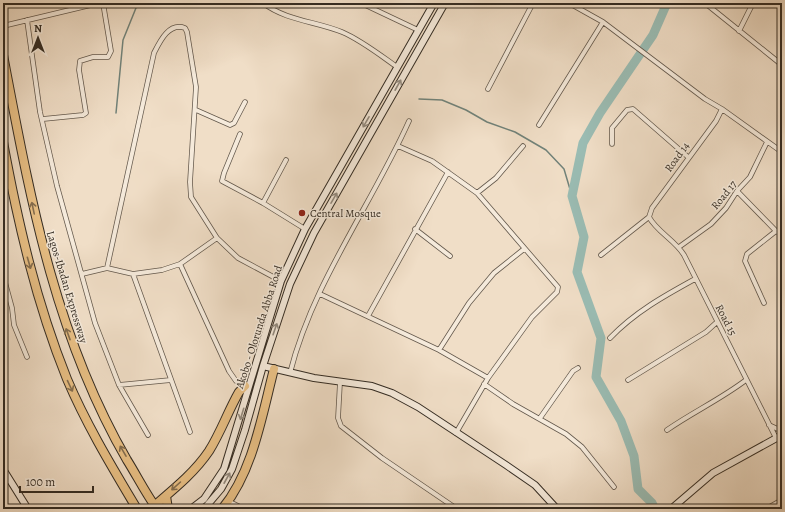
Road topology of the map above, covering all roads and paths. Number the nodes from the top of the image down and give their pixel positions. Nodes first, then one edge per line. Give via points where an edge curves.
1 (73, 3) edge
2 (99, 3) edge
3 (103, 3) edge
4 (263, 3) edge
5 (361, 3) edge
6 (434, 3) edge
7 (445, 3) edge
8 (533, 3) edge
9 (569, 3) edge
10 (705, 3) edge
11 (753, 3) edge
12 (74, 9) junction
13 (27, 20) junction
14 (424, 20) junction
15 (603, 22) junction
16 (432, 25) junction
17 (3, 26) edge
18 (418, 30) junction
19 (739, 31) junction
20 (3, 55) edge
21 (782, 65) edge
22 (397, 67) junction
23 (488, 89) dead end
24 (245, 102) dead end
25 (722, 109) junction
26 (196, 110) junction
27 (43, 119) junction
28 (409, 121) dead end
29 (539, 125) dead end
30 (240, 134) dead end
31 (3, 142) edge
32 (767, 142) junction
33 (612, 144) dead end
34 (398, 146) junction
35 (522, 146) dead end
36 (782, 152) edge
37 (688, 157) junction
38 (286, 160) dead end
39 (448, 172) junction
40 (737, 191) junction
41 (477, 193) junction
42 (263, 203) junction
43 (649, 217) junction
44 (305, 229) junction
45 (415, 229) junction
46 (776, 231) junction
47 (782, 234) edge
48 (217, 238) junction
49 (300, 240) junction
50 (309, 244) junction
51 (679, 247) junction
52 (524, 248) junction
53 (601, 255) dead end
54 (450, 256) dead end
55 (180, 264) junction
56 (107, 268) junction
57 (82, 274) junction
58 (133, 274) junction
59 (3, 275) edge
60 (694, 279) junction
61 (281, 282) junction
62 (5, 293) edge
63 (320, 294) junction
64 (764, 303) dead end
65 (368, 316) junction
66 (717, 322) junction
67 (610, 338) dead end
68 (439, 350) junction
69 (27, 357) dead end
70 (263, 366) junction
71 (578, 368) dead end
72 (274, 370) junction
73 (290, 374) junction
74 (488, 378) junction
75 (171, 380) junction
76 (628, 380) dead end
77 (746, 380) junction
78 (340, 382) junction
79 (249, 384) junction
80 (484, 384) junction
81 (119, 385) junction
82 (540, 418) junction
83 (768, 425) junction
84 (667, 430) dead end
85 (782, 431) edge
86 (190, 432) dead end
87 (456, 433) junction
88 (148, 435) dead end
89 (779, 437) edge
90 (3, 469) edge
91 (614, 487) dead end
92 (166, 496) junction
93 (782, 500) edge
94 (228, 501) junction
95 (156, 507) edge
96 (555, 508) edge
97 (28, 509) edge
98 (137, 509) edge
99 (168, 509) edge
100 (190, 509) edge
101 (204, 509) edge
102 (222, 509) edge
103 (244, 509) edge
104 (457, 509) edge
105 (671, 509) edge
106 (766, 509) edge

1 - 12 street
2 - 12 street
3 - 27 street via 110,40 110,55 80,61 78,66 86,113
4 - 22 street via 297,20 342,32
5 - 18 street
6 - 14 main road, Akobo - Olorunda Abba Road
7 - 16 main road, Akobo - Olorunda Abba Road
8 - 23 street
9 - 15 street
10 - 19 street
11 - 19 street
12 - 13 street
13 - 17 street
13 - 27 street
14 - 16 main road
14 - 18 main road, Akobo - Olorunda Abba Road
15 - 25 street
15 - 29 street
50 -> 16 main road, Akobo - Olorunda Abba Road
18 - 22 main road, Akobo - Olorunda Abba Road
19 - 21 street
95 -> 20 highway, Lagos-Ibadan Expressway via 118,443 85,378 62,314 42,246
22 -> 44 main road, Akobo - Olorunda Abba Road
24 - 26 street via 234,123 230,125
25 - 32 street
25 - 37 street, Road 14 via 716,121
26 - 48 street via 191,197
26 - 56 street via 196,87 187,32 185,28 175,27 162,37 154,53
27 - 57 street via 57,186
28 - 34 street
30 - 42 street via 222,181
31 -> 98 highway via 28,260 57,352 90,426
32 - 36 street
32 - 40 street, Road 17 via 750,177
33 - 37 street via 612,128 624,112 633,109
34 - 39 street via 432,161
34 - 63 street
35 - 41 street via 496,178
37 - 43 street, Road 14 via 652,208
38 - 42 street
39 - 41 street
39 - 45 street
40 - 46 street
40 - 51 street, Road 17 via 726,208 710,224
41 - 52 street
42 - 44 street
43 - 51 street, Road 15 via 652,223
43 - 53 street
44 - 49 main road, Akobo - Olorunda Abba Road
45 - 54 street
45 - 65 street
46 - 47 street
46 - 64 street via 746,254 745,261
48 - 55 street
48 - 61 street via 238,258
49 - 50 main road
49 - 61 main road, Akobo - Olorunda Abba Road
70 -> 50 main road, Akobo - Olorunda Abba Road via 290,284
51 - 60 street, Road 15
52 - 68 street via 494,273 469,303
52 - 74 street via 558,287 557,292 532,317
55 - 58 street via 156,272
55 - 79 street via 229,371 236,381
56 - 57 street
56 - 58 street
57 - 81 street via 95,323
58 - 75 street
59 - 62 street
60 - 66 street, Road 15
60 - 67 street via 626,321
61 - 79 main road, Akobo - Olorunda Abba Road
62 - 69 street
63 - 65 street
63 - 73 street via 304,329
65 - 68 street
66 - 76 street via 706,332
66 - 77 street, Road 15
68 - 74 street
70 - 72 main road
101 -> 70 main road, Akobo - Olorunda Abba Road via 221,489 232,469
71 - 82 street via 572,371
72 - 73 main road
72 - 94 highway via 241,482
73 - 78 main road
74 - 80 street
75 - 81 street
75 - 86 street
77 - 83 street, Road 15
77 - 84 street
78 - 87 main road via 372,386 392,394 418,407
78 - 104 street via 338,418 341,426 382,458
79 -> 92 highway via 239,392 203,460
79 -> 100 main road, Akobo - Olorunda Abba Road via 224,469 204,499
80 - 82 street via 513,404
80 - 87 street
81 - 88 street
82 - 91 street via 582,446
83 - 85 street
83 - 89 street, Road 15
87 - 96 main road via 536,485
89 - 105 main road via 713,473
90 - 97 main road
92 - 95 highway
92 - 99 highway
93 - 106 street
94 - 102 highway
94 - 103 street

